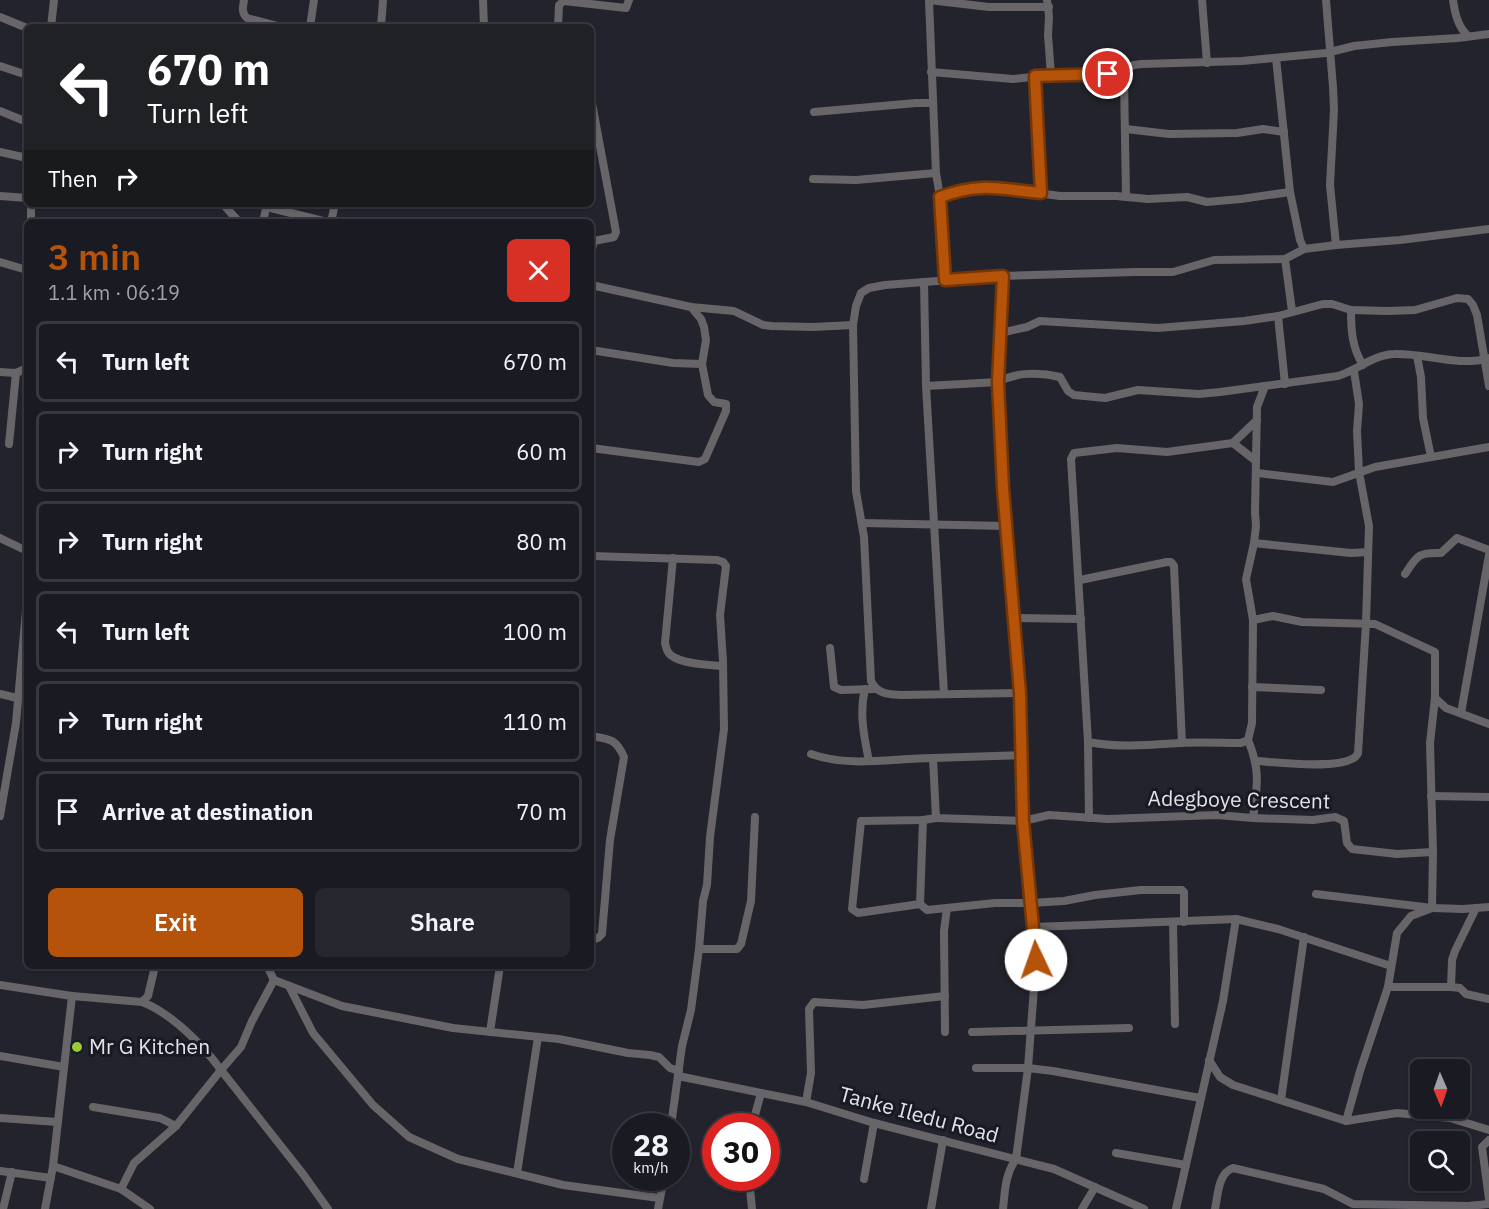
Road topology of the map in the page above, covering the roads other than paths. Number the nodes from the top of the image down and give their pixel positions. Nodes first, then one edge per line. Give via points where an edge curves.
1 (54, 0) edge
2 (244, 0) edge
3 (314, 0) edge
4 (383, 0) edge
5 (483, 0) edge
6 (629, 0) edge
7 (929, 0) edge
8 (1202, 0) edge
9 (1326, 0) edge
10 (1453, 0) edge
11 (1048, 4) edge
12 (0, 17) edge
13 (51, 24) edge
14 (270, 24) edge
15 (310, 24) edge
16 (381, 24) edge
17 (484, 24) edge
18 (558, 24) edge
19 (24, 27) edge
20 (1489, 34) edge
21 (1468, 36) junction
22 (1330, 52) junction
23 (1276, 58) junction
24 (1207, 63) junction
25 (0, 66) edge
26 (1120, 71) junction
27 (931, 72) junction
28 (24, 74) edge
29 (1051, 75) junction
30 (1035, 76) junction
31 (932, 103) junction
32 (0, 111) edge
33 (814, 112) dead end
34 (594, 114) edge
35 (24, 121) edge
36 (1126, 129) junction
37 (1284, 132) junction
38 (0, 152) edge
39 (24, 157) edge
40 (936, 173) junction
41 (813, 179) dead end
42 (1290, 192) junction
43 (1041, 193) junction
44 (0, 196) edge
45 (940, 197) junction
46 (1126, 197) junction
47 (24, 198) edge
48 (226, 207) edge
49 (273, 207) edge
50 (236, 219) edge
51 (318, 219) edge
52 (1489, 229) edge
53 (594, 241) edge
54 (1336, 245) junction
55 (1304, 249) junction
56 (1285, 259) junction
57 (0, 262) edge
58 (24, 269) edge
59 (1003, 276) junction
60 (945, 280) junction
61 (924, 282) junction
62 (594, 286) edge
63 (691, 307) junction
64 (1351, 310) junction
65 (1292, 311) junction
66 (1278, 316) junction
67 (853, 325) junction
68 (1000, 333) junction
69 (594, 350) edge
70 (1417, 356) junction
71 (1487, 359) edge
72 (702, 364) junction
73 (1363, 365) junction
74 (24, 370) edge
75 (1354, 371) junction
76 (0, 372) edge
77 (16, 372) junction
78 (998, 382) junction
79 (1285, 384) junction
80 (926, 386) junction
81 (1265, 386) junction
82 (1489, 386) edge
83 (1257, 420) junction
84 (1233, 443) junction
85 (9, 444) dead end
86 (1489, 447) edge
87 (594, 448) edge
88 (1431, 457) junction
89 (1256, 461) junction
90 (1359, 472) junction
91 (1257, 473) junction
92 (862, 523) junction
93 (935, 524) junction
94 (1006, 526) junction
95 (0, 538) edge
96 (1254, 543) junction
97 (1489, 549) edge
98 (24, 550) edge
99 (1368, 552) junction
100 (1489, 555) edge
101 (594, 556) edge
102 (673, 558) junction
103 (1405, 574) dead end
104 (1080, 580) junction
105 (1014, 618) junction
106 (1081, 619) junction
107 (1253, 620) junction
108 (1366, 623) junction
109 (830, 648) dead end
110 (24, 649) edge
111 (723, 666) junction
112 (1252, 687) junction
113 (865, 689) junction
114 (875, 689) junction
115 (1321, 690) dead end
116 (1020, 693) junction
117 (0, 694) edge
118 (944, 694) junction
119 (17, 698) junction
120 (1436, 698) junction
121 (1461, 713) junction
122 (1489, 724) edge
123 (594, 736) edge
124 (1248, 740) junction
125 (1088, 742) junction
126 (1182, 743) junction
127 (811, 754) dead end
128 (1022, 755) junction
129 (933, 758) junction
130 (869, 761) junction
131 (1257, 761) junction
132 (3, 777) edge
133 (1431, 796) junction
134 (1489, 797) edge
135 (0, 816) edge
136 (755, 818) dead end
137 (936, 818) junction
138 (1089, 818) junction
139 (1253, 818) junction
140 (923, 820) junction
141 (1023, 821) junction
142 (1433, 852) junction
143 (1317, 894) dead end
144 (1031, 903) junction
145 (920, 904) junction
146 (1489, 907) edge
147 (1432, 908) junction
148 (1476, 908) junction
149 (947, 909) junction
150 (1236, 918) junction
151 (1173, 922) junction
152 (1184, 922) junction
153 (1035, 927) junction
154 (1304, 937) junction
155 (594, 939) edge
156 (699, 949) junction
157 (1391, 966) junction
158 (154, 969) edge
159 (268, 969) edge
160 (500, 969) edge
161 (274, 980) junction
162 (0, 985) edge
163 (289, 986) junction
164 (1388, 987) junction
165 (1451, 987) junction
166 (72, 996) junction
167 (945, 996) junction
168 (1489, 999) edge
169 (142, 1002) junction
170 (1175, 1024) dead end
171 (1129, 1028) dead end
172 (1030, 1029) junction
173 (490, 1032) junction
174 (945, 1032) dead end
175 (972, 1032) dead end
176 (538, 1037) junction
177 (0, 1056) edge
178 (1209, 1060) junction
179 (64, 1067) junction
180 (976, 1068) dead end
181 (1028, 1068) junction
182 (220, 1070) junction
183 (679, 1074) junction
184 (761, 1093) junction
185 (1200, 1098) junction
186 (1281, 1100) junction
187 (806, 1102) junction
188 (93, 1107) dead end
189 (673, 1113) edge
190 (756, 1113) edge
191 (0, 1118) edge
192 (1346, 1121) junction
193 (58, 1122) junction
194 (874, 1123) junction
195 (176, 1126) junction
196 (1489, 1130) edge
197 (943, 1140) junction
198 (1489, 1140) edge
199 (1116, 1153) dead end
200 (1016, 1160) junction
201 (1186, 1165) junction
202 (53, 1166) junction
203 (0, 1171) edge
204 (12, 1172) junction
205 (517, 1173) junction
206 (51, 1178) junction
207 (864, 1179) dead end
208 (1095, 1187) junction
209 (1488, 1187) edge
210 (121, 1189) junction
211 (661, 1191) edge
212 (750, 1191) edge
213 (659, 1198) junction
214 (1489, 1199) edge
215 (1489, 1204) edge
216 (3, 1209) edge
217 (45, 1209) edge
218 (150, 1209) edge
219 (328, 1209) edge
220 (657, 1209) edge
221 (752, 1209) edge
222 (931, 1209) edge
223 (1003, 1209) edge
224 (1082, 1209) edge
225 (1144, 1209) edge
226 (1176, 1209) edge
227 (1215, 1209) edge

1 - 13 street
2 - 14 street via 247,18
3 - 15 street
4 - 16 street
5 - 17 street
6 - 18 street via 626,8 564,1 559,5
7 - 11 street via 989,7
7 - 27 street
8 - 24 street
9 - 22 street
10 - 21 street via 1457,20
11 - 29 street
12 - 19 street
20 - 21 street
21 - 22 street via 1354,46
22 - 23 street
22 - 54 street via 1334,110 1330,185
23 - 24 street
23 - 37 street
24 - 26 street via 1142,64
25 - 28 street
26 - 29 street
26 - 36 street via 1124,79
27 - 30 street via 1008,79
27 - 31 street
29 - 30 street
30 - 43 street
31 - 33 street
31 - 40 street
32 - 35 street
34 - 53 street via 616,232 614,237
36 - 37 street via 1169,134 1263,129
36 - 46 street
37 - 42 street
38 - 39 street
40 - 41 street via 856,180
40 - 45 street
42 - 46 street via 1207,202 1187,197
42 - 55 street
43 - 45 street via 985,186
43 - 46 street
44 - 47 street
45 - 60 street
48 - 50 street
49 - 51 street
52 - 54 street
54 - 55 street
55 - 56 street
56 - 59 street via 1214,260 1173,272
56 - 65 street
57 - 58 street
59 - 60 street
59 - 68 street
60 - 61 street
61 - 67 street via 869,288 858,299
61 - 80 street
62 - 63 street
63 - 67 street via 734,311 772,326
63 - 72 street via 704,327
64 - 65 street via 1323,304
64 - 71 street via 1415,310 1457,298 1468,299 1477,315
64 - 73 street via 1356,354
65 - 66 street
66 - 68 street via 1158,328 1040,321
66 - 79 street
67 - 92 street via 856,491
68 - 78 street
69 - 72 street
70 - 71 street
70 - 73 street via 1393,354
70 - 88 street
71 - 82 street
72 - 87 street via 710,399 726,404 705,459 699,462
73 - 75 street
74 - 77 street
75 - 79 street
75 - 90 street via 1359,404
76 - 77 street
77 - 85 street
78 - 80 street
78 - 81 street via 1019,374 1053,375 1060,377 1074,395 1105,398 1138,390 1199,394
78 - 94 street
79 - 81 street
80 - 93 street
81 - 83 street via 1259,398
83 - 84 street
83 - 89 street
84 - 89 street
84 - 104 street via 1167,452 1117,448 1074,453 1071,481
86 - 88 street
88 - 90 street
89 - 91 street
90 - 91 street via 1333,482
90 - 99 street via 1368,514
91 - 96 street
92 - 93 street
92 - 114 street via 871,681
93 - 94 street
93 - 118 street
94 - 105 street
95 - 98 street
96 - 99 street
96 - 107 street via 1246,579
97 - 103 street via 1457,538 1441,553 1418,555
99 - 108 street
100 - 121 street
101 - 102 street
102 - 111 street via 665,643 668,653 688,662
102 - 111 street via 717,560 726,566 720,615
104 - 106 street
104 - 126 street via 1167,562 1174,566
105 - 106 street
105 - 116 street
106 - 125 street
107 - 108 street via 1273,616 1302,622
107 - 112 street
108 - 120 street via 1384,627 1435,652
108 - 131 street via 1356,758 1306,765
109 - 113 street via 834,687
110 - 119 street
111 - 156 street via 724,729
112 - 115 street
112 - 124 street
113 - 114 street
113 - 130 street via 862,715
114 - 118 street via 901,695
116 - 118 street
116 - 128 street
117 - 119 street
119 - 132 street via 16,723
120 - 121 street via 1446,708
120 - 133 street via 1430,743
121 - 122 street
123 - 155 street via 619,745 624,757 610,840 602,934
124 - 126 street
124 - 131 street
125 - 126 street via 1155,746
125 - 138 street
127 - 130 street via 842,762
128 - 129 street
128 - 141 street
129 - 130 street
129 - 137 street
131 - 139 street
132 - 135 street
133 - 134 street
133 - 142 street
136 - 156 street via 751,901 741,944 736,949
137 - 140 street, Adegboye Crescent
137 - 141 street, Adegboye Crescent
138 - 139 street, Adegboye Crescent via 1217,814
138 - 141 street, Adegboye Crescent via 1049,815
139 - 142 street, Adegboye Crescent via 1335,817 1344,821 1347,843 1352,849 1397,854
140 - 145 street
140 - 145 street, Adegboye Crescent via 861,821 852,909 858,912
141 - 144 street
142 - 147 street
143 - 147 street
144 - 149 street
144 - 152 street via 1141,890 1182,890
144 - 153 street
145 - 149 street via 927,910
146 - 148 street
147 - 148 street
147 - 157 street via 1404,923 1397,933
148 - 165 street via 1452,960
149 - 167 street
150 - 152 street
150 - 154 street
150 - 178 street
151 - 152 street
151 - 153 street
151 - 170 street
153 - 172 street
154 - 157 street
154 - 186 street
156 - 183 street
157 - 164 street
158 - 169 street via 148,996
159 - 161 street
160 - 173 street
161 - 163 street
161 - 182 street via 241,1047
162 - 166 street
163 - 173 street via 342,1006
163 - 205 street via 313,1034 373,1105 409,1137 458,1159
164 - 165 street
164 - 192 street
165 - 168 street
166 - 169 street
166 - 179 street
167 - 174 street
167 - 187 street via 863,1005 814,1002 809,1009 811,1072
169 - 182 street via 156,1007 195,1041
171 - 172 street
172 - 175 street
172 - 181 street
173 - 176 street
176 - 183 street via 650,1054
176 - 205 street
177 - 179 street
178 - 185 street
178 - 186 street via 1220,1077
179 - 193 street
180 - 181 street
181 - 185 street
181 - 200 street
182 - 195 street
182 - 219 street
183 - 184 street, Tanke Iledu Road
183 - 189 street
184 - 187 street, Tanke Iledu Road
184 - 190 street
185 - 201 street
186 - 192 street
187 - 194 street, Tanke Iledu Road
188 - 195 street via 160,1118
191 - 193 street
192 - 196 street via 1397,1113 1450,1118
193 - 202 street
194 - 197 street, Tanke Iledu Road
194 - 207 street
195 - 210 street via 134,1164
197 - 200 street, Tanke Iledu Road
197 - 222 street
198 - 209 street via 1482,1147
199 - 201 street
200 - 208 street, Tanke Iledu Road via 1054,1169
200 - 223 street via 1007,1176
201 - 226 street
202 - 206 street
202 - 210 street
203 - 204 street
204 - 206 street
204 - 216 street
205 - 213 street via 563,1185
206 - 217 street
208 - 224 street
208 - 225 street, Tanke Iledu Road
209 - 214 street
210 - 218 street
211 - 213 street
212 - 221 street
213 - 220 street
215 - 227 street via 1353,1204 1324,1189 1233,1168 1221,1179

